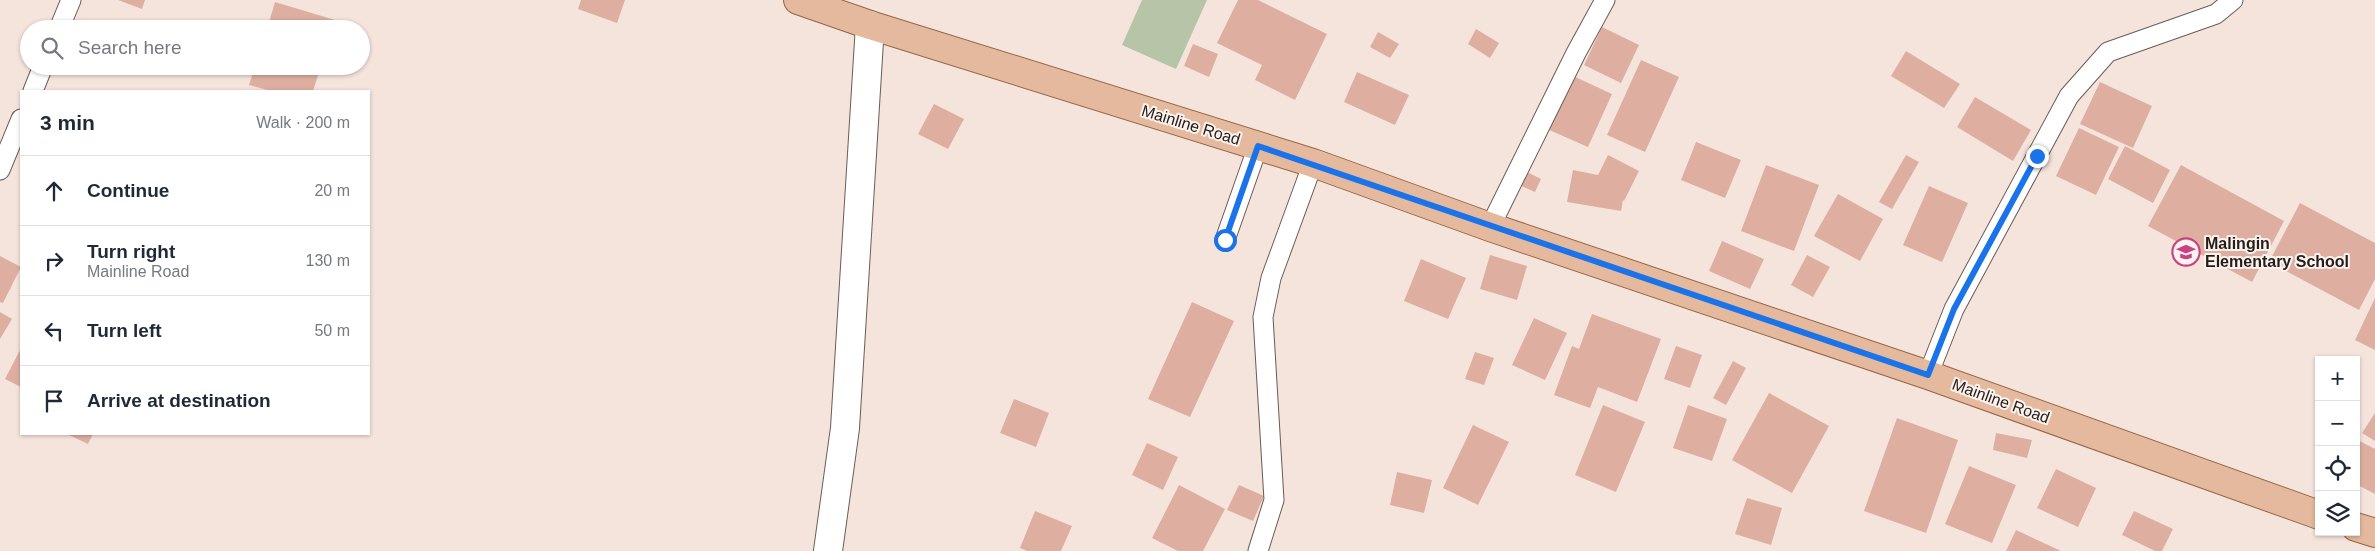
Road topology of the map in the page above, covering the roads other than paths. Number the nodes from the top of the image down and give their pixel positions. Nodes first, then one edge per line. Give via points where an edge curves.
1 (71, 0) edge
2 (798, 0) edge
3 (1605, 0) edge
4 (2233, 0) edge
5 (63, 20) edge
6 (870, 25) junction
7 (39, 75) edge
8 (33, 90) edge
9 (20, 121) edge
10 (1258, 146) junction
11 (1313, 163) junction
12 (0, 170) edge
13 (1490, 227) junction
14 (1225, 240) dead end
15 (1928, 375) junction
16 (2315, 515) edge
17 (2360, 528) edge
18 (2375, 533) edge
19 (828, 551) edge
20 (1258, 551) edge

1 - 5 lane
2 - 6 main road, Mainline Road
3 - 13 lane
4 - 15 lane via 2216,14 2108,52 2069,96 1954,309
6 - 10 main road, Mainline Road
6 - 19 street via 845,428
7 - 8 lane
9 - 12 lane
10 - 11 main road, Mainline Road
10 - 14 lane
11 - 13 main road, Mainline Road
11 - 20 lane via 1271,278 1264,317 1274,500
13 - 15 main road, Mainline Road
15 - 16 main road, Mainline Road
17 - 18 main road

